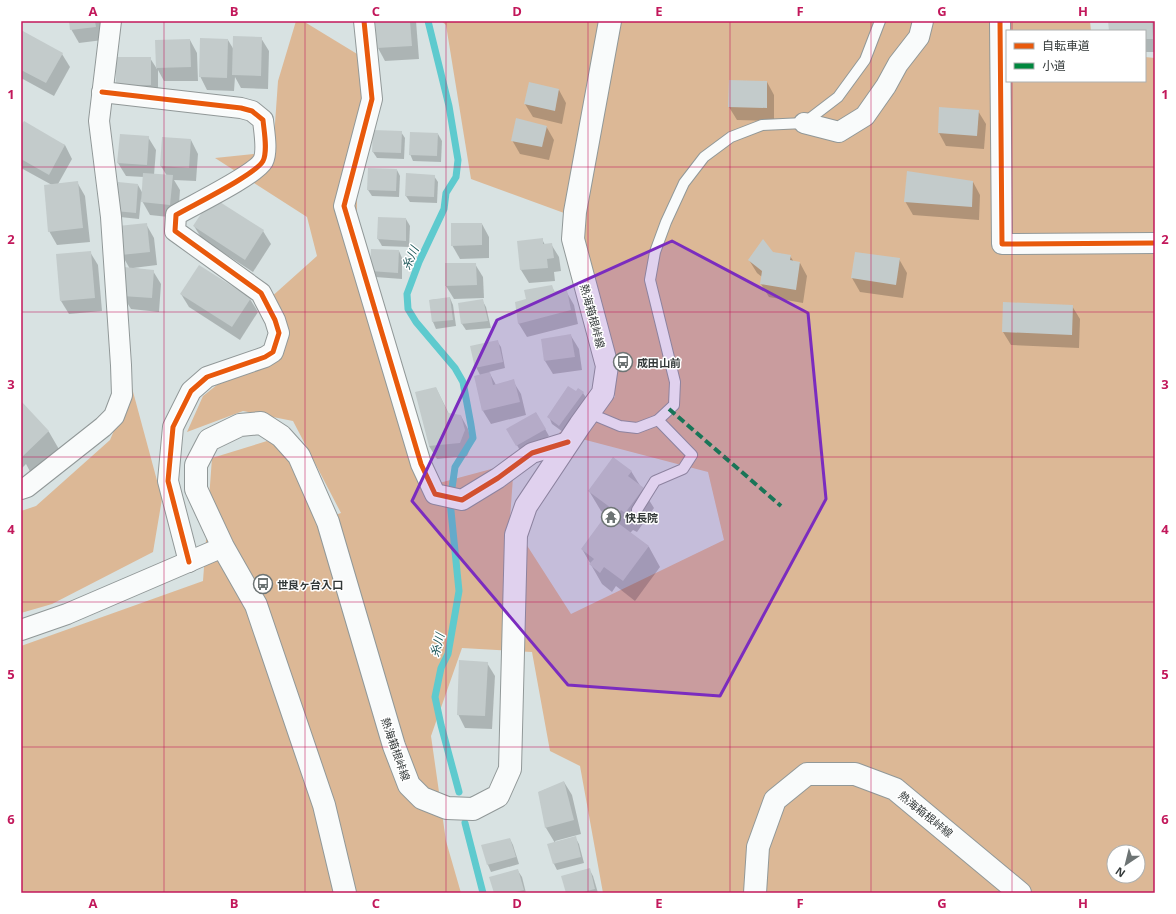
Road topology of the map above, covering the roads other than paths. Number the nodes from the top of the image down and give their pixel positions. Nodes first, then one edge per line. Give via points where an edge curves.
1 (111, 21) edge
2 (364, 21) edge
3 (610, 21) edge
4 (880, 21) edge
5 (923, 21) edge
6 (1000, 21) edge
7 (102, 92) junction
8 (804, 123) junction
9 (1155, 243) edge
10 (589, 413) junction
11 (658, 420) junction
12 (568, 442) junction
13 (21, 489) edge
14 (638, 510) dead end
15 (223, 547) junction
16 (189, 562) junction
17 (21, 630) edge
18 (345, 893) edge
19 (755, 893) edge
20 (1020, 893) edge

1 - 7 street
2 - 12 street via 372,99 344,206 421,464 435,494 462,500 532,453
3 - 10 main road, 熱海箱根峠線 via 575,212 573,239 607,366 603,393
4 - 8 lane via 865,60 838,96
5 - 8 street via 919,36 865,116 839,132
6 - 9 street via 1002,244
7 - 13 street via 99,121 111,217 122,395 114,416 103,427 27,487
7 - 16 street via 241,108 252,111 263,120 264,160 257,168 176,215 175,231 261,293 279,333 273,352 207,377 191,391 173,427 168,481
8 - 11 lane via 762,125 731,137 704,156 684,183 655,252 650,280 675,382 674,404
10 - 11 lane via 620,426 637,428
10 - 12 main road, 熱海箱根峠線
11 - 14 lane via 692,455 683,469 655,481
12 - 15 main road, 熱海箱根峠線 via 526,506 516,535 510,769 498,796 473,809 447,808 422,798 408,785 394,746 328,522 299,456 281,436 261,423 240,425 209,440 196,465 196,489
15 - 16 street
15 - 18 main road, 熱海箱根峠線 via 256,605 324,805
16 - 17 street via 67,614
19 - 20 main road, 熱海箱根峠線 via 758,847 775,800 807,774 855,774 895,789

